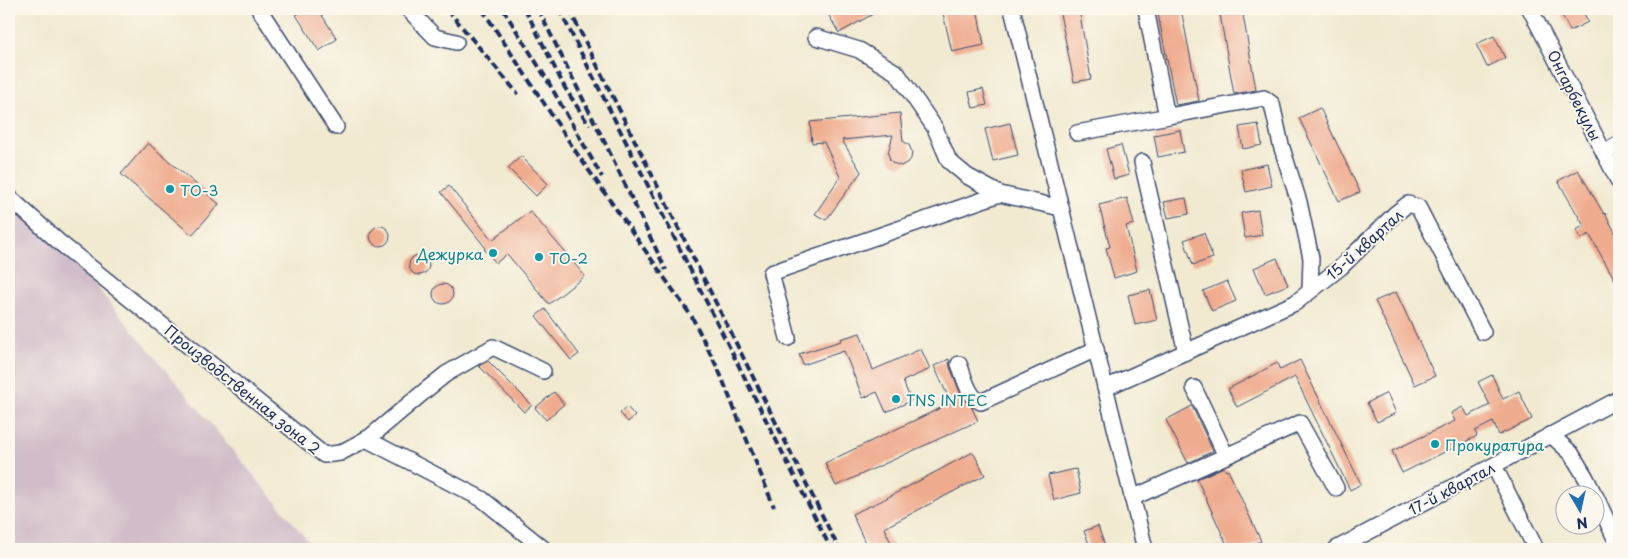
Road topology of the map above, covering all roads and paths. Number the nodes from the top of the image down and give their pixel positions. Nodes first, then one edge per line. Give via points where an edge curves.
1 (259, 9) edge
2 (408, 9) edge
3 (1012, 9) edge
4 (1146, 9) edge
5 (1530, 9) edge
6 (816, 37) dead end
7 (456, 42) dead end
8 (1169, 116) junction
9 (336, 127) dead end
10 (1077, 133) dead end
11 (1619, 144) edge
12 (1604, 153) junction
13 (1142, 162) dead end
14 (1619, 182) edge
15 (1000, 194) junction
16 (9, 197) edge
17 (1061, 208) junction
18 (1310, 291) junction
19 (1483, 332) dead end
20 (788, 338) dead end
21 (1096, 349) junction
22 (1186, 352) junction
23 (959, 364) dead end
24 (543, 371) dead end
25 (1105, 388) junction
26 (1194, 388) dead end
27 (1619, 399) edge
28 (1551, 435) junction
29 (366, 439) junction
30 (1226, 456) junction
31 (1494, 466) junction
32 (1590, 486) edge
33 (1336, 488) dead end
34 (1132, 498) junction
35 (1606, 519) edge
36 (1619, 547) edge
37 (544, 549) edge
38 (1145, 549) edge
39 (1336, 549) edge
40 (1536, 549) edge

1 - 9 street
2 - 7 street via 435,37
3 - 17 street
4 - 8 street
5 - 12 street, Онгарбекулы
6 - 15 street via 859,50 896,73 935,128 948,161
8 - 10 street
8 - 18 street via 1264,98 1272,104 1312,258
11 - 12 street
12 - 14 street, Онгарбекулы
13 - 22 street
15 - 17 street
15 - 20 street via 771,273
16 - 29 street, Производственная зона 2 via 67,248 324,455 340,453
17 - 21 street
18 - 19 street, 15-й квартал via 1341,267 1408,204 1418,207
18 - 22 street, 15-й квартал via 1295,303
21 - 23 street via 980,402 971,394
21 - 25 street
22 - 25 street, 15-й квартал
24 - 29 street, Производственная зона 2 via 493,347 446,374
25 - 34 street
26 - 30 street
27 - 28 street, 17-й квартал
28 - 31 street, 17-й квартал
28 - 32 street via 1571,453
29 - 37 street via 482,500
30 - 33 street via 1300,423
30 - 34 street
31 - 39 street, 17-й квартал
31 - 40 street
34 - 38 street
35 - 36 street

